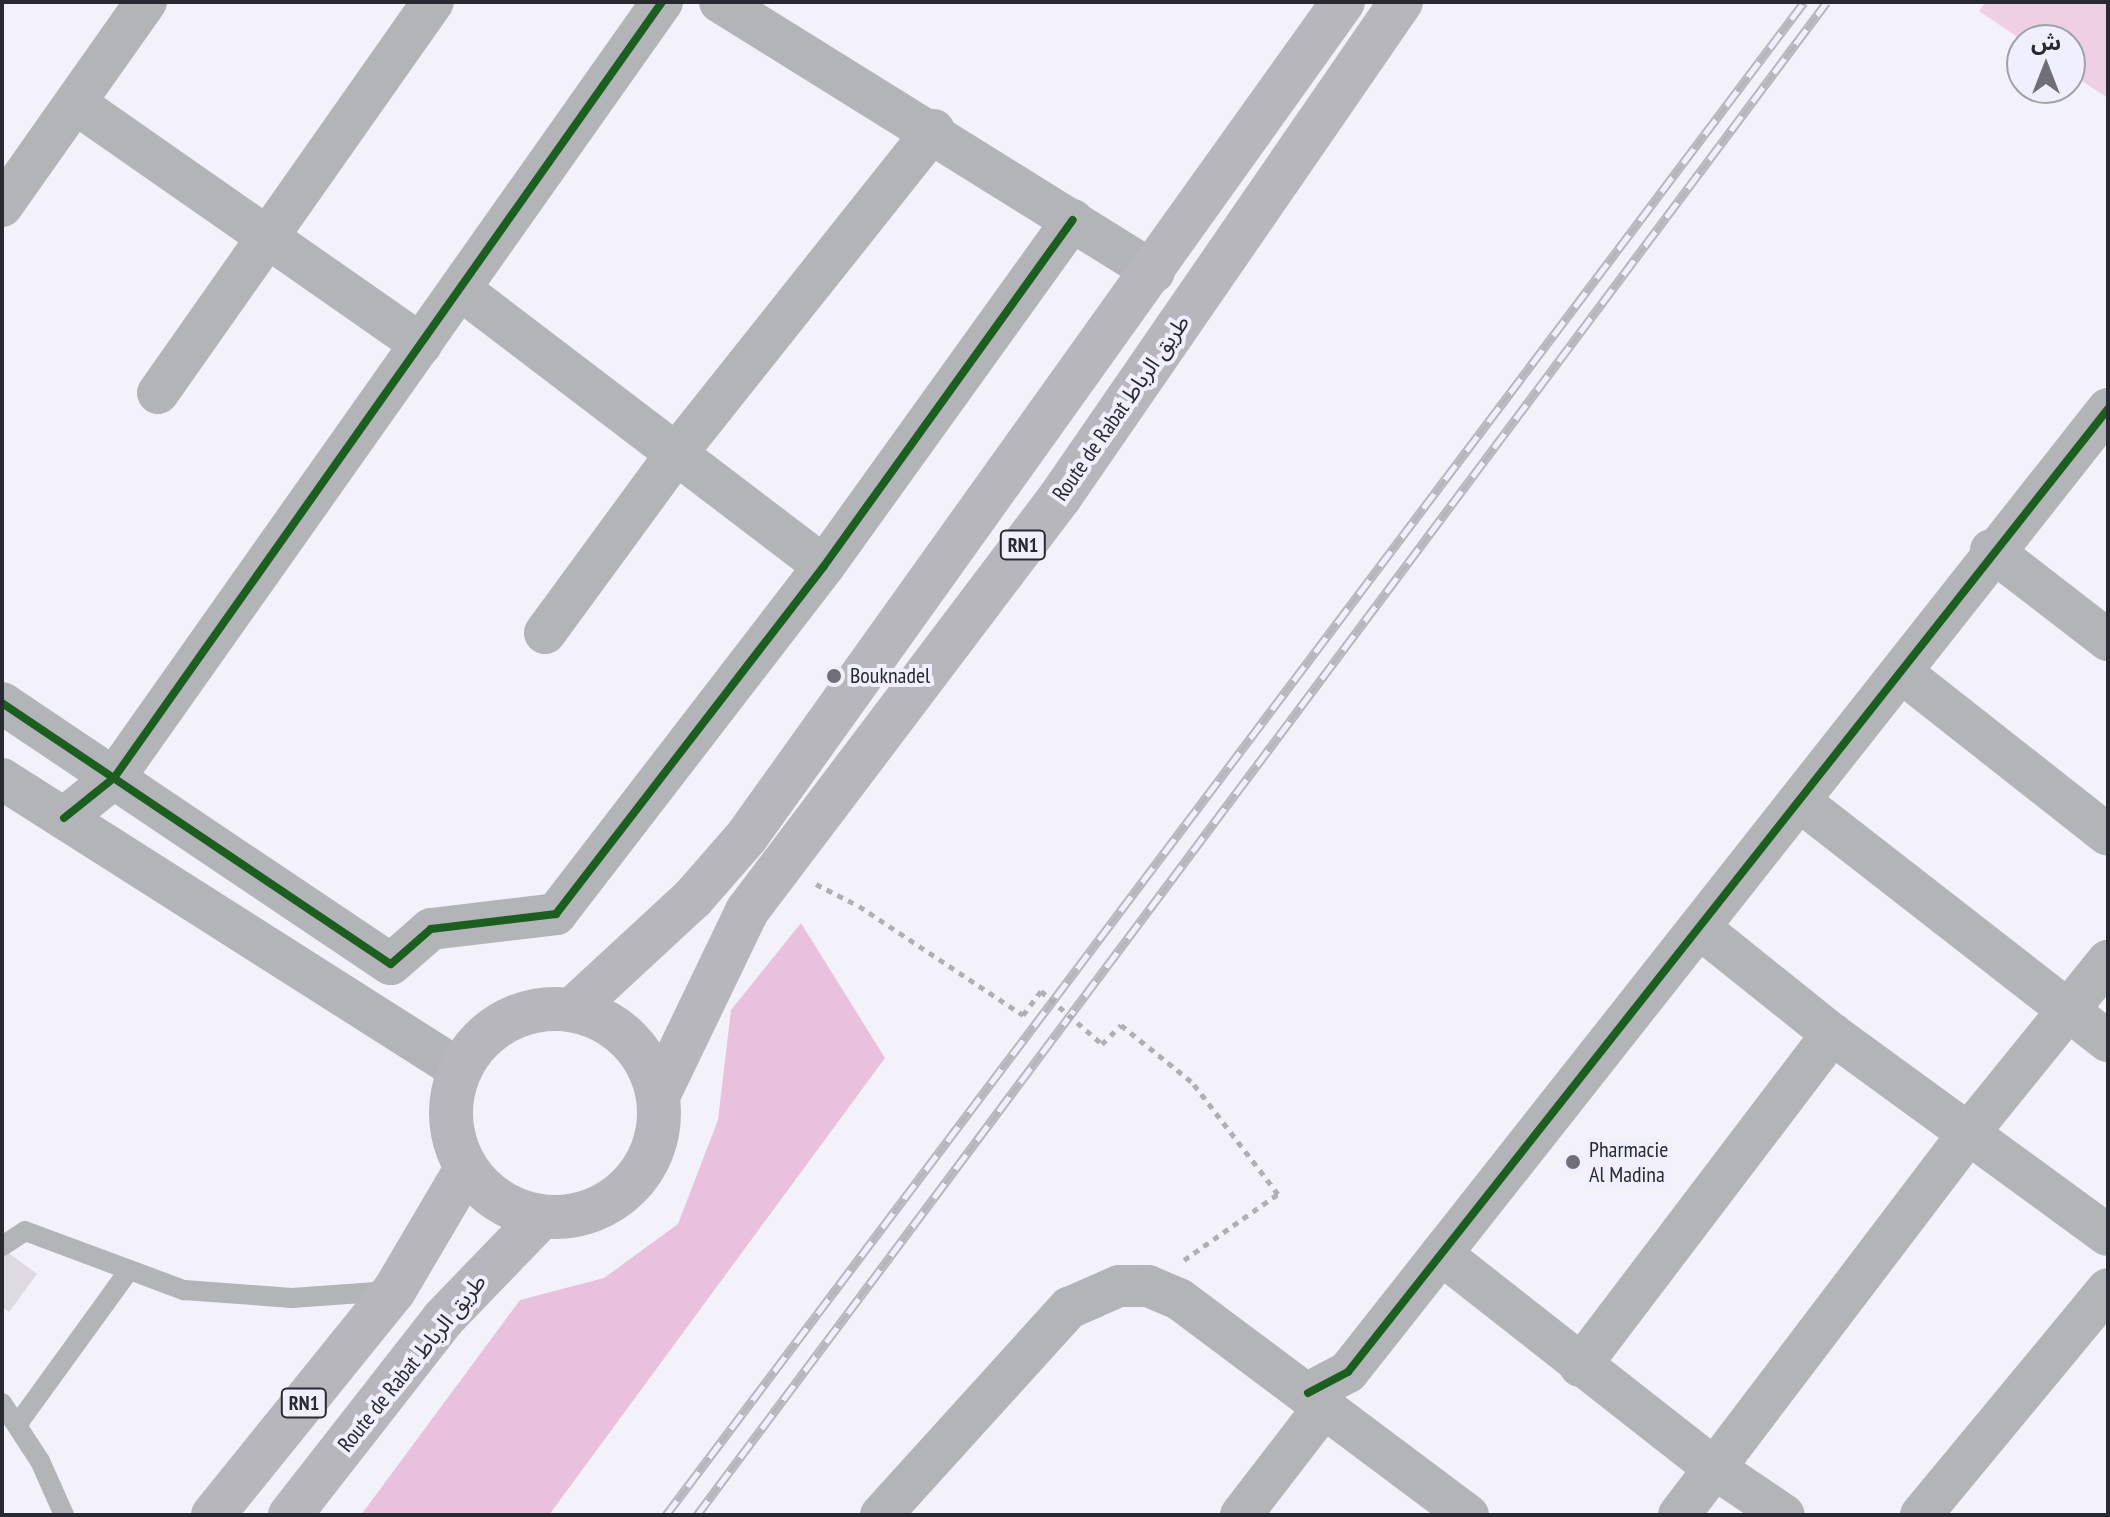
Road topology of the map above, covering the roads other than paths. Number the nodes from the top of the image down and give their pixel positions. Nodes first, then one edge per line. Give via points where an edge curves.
1 (146, 2) edge
2 (433, 2) edge
3 (662, 2) edge
4 (720, 2) edge
5 (1343, 2) edge
6 (1401, 2) edge
7 (75, 103) junction
8 (934, 130) junction
9 (2, 206) edge
10 (1073, 220) junction
11 (271, 239) junction
12 (1154, 272) junction
13 (460, 289) junction
14 (421, 344) junction
15 (158, 393) dead end
16 (2108, 409) edge
17 (676, 454) junction
18 (1991, 550) junction
19 (824, 566) junction
20 (545, 633) dead end
21 (2108, 640) edge
22 (1901, 672) junction
23 (2, 703) edge
24 (114, 778) junction
25 (2, 779) edge
26 (1802, 803) junction
27 (64, 818) junction
28 (2108, 835) edge
29 (1701, 929) junction
30 (2108, 961) edge
31 (572, 1010) junction
32 (2067, 1013) junction
33 (1832, 1034) junction
34 (2108, 1041) edge
35 (460, 1070) junction
36 (659, 1094) junction
37 (1971, 1130) junction
38 (466, 1169) junction
39 (541, 1217) junction
40 (2108, 1235) edge
41 (2, 1246) edge
42 (1441, 1254) junction
43 (129, 1270) junction
44 (2108, 1289) edge
45 (394, 1291) junction
46 (1580, 1366) junction
47 (1316, 1400) junction
48 (2, 1403) edge
49 (17, 1425) junction
50 (1714, 1468) junction
51 (64, 1515) edge
52 (213, 1515) edge
53 (290, 1515) edge
54 (881, 1515) edge
55 (1241, 1515) edge
56 (1468, 1515) edge
57 (1679, 1515) edge
58 (1784, 1515) edge
59 (1921, 1515) edge

1 - 7 street
2 - 11 street
3 - 13 street
4 - 8 street
5 - 12 main road, RN1
6 - 36 main road, Route de Rabat طريق الرباط / RN1 via 1060,497 747,911 718,959
7 - 9 street
7 - 11 street
8 - 10 street
8 - 17 street
10 - 12 street
10 - 19 street
11 - 14 street
11 - 15 street
12 - 31 main road, RN1 via 747,836 693,898
13 - 14 street
13 - 17 street
14 - 24 street
16 - 18 street
17 - 19 street
17 - 20 street
18 - 21 street
18 - 22 street
19 - 24 street via 556,914 431,929 391,964
22 - 26 street
22 - 28 street
23 - 24 street
24 - 27 street
25 - 27 street
26 - 29 street
26 - 32 street
27 - 35 street
29 - 33 street
29 - 42 street
30 - 32 street
31 - 35 main road, Route de Rabat طريق الرباط / RN1 via 538,1010 505,1021 479,1042
31 - 36 main road, Route de Rabat طريق الرباط / RN1 via 629,1038 648,1063
32 - 34 street
32 - 37 street
33 - 37 street
33 - 46 street
35 - 38 main road, Route de Rabat طريق الرباط / RN1 via 451,1103 451,1138
36 - 39 main road, Route de Rabat طريق الرباط / RN1 via 659,1133 649,1158 616,1199 580,1216
37 - 40 street
37 - 50 street
38 - 39 main road, Route de Rabat طريق الرباط / RN1 via 498,1201
38 - 45 main road, RN1
39 - 53 main road, Route de Rabat طريق الرباط / RN1 via 443,1319
41 - 43 lane via 25,1231
42 - 46 street
42 - 47 street via 1348,1372
43 - 45 lane via 184,1290 231,1295
43 - 49 lane
44 - 59 street
45 - 52 main road, RN1
46 - 50 street
47 - 54 street via 1259,1353 1148,1286 1107,1289 1069,1308
47 - 55 street
47 - 56 street
48 - 49 lane
49 - 51 lane
50 - 57 street
50 - 58 street

